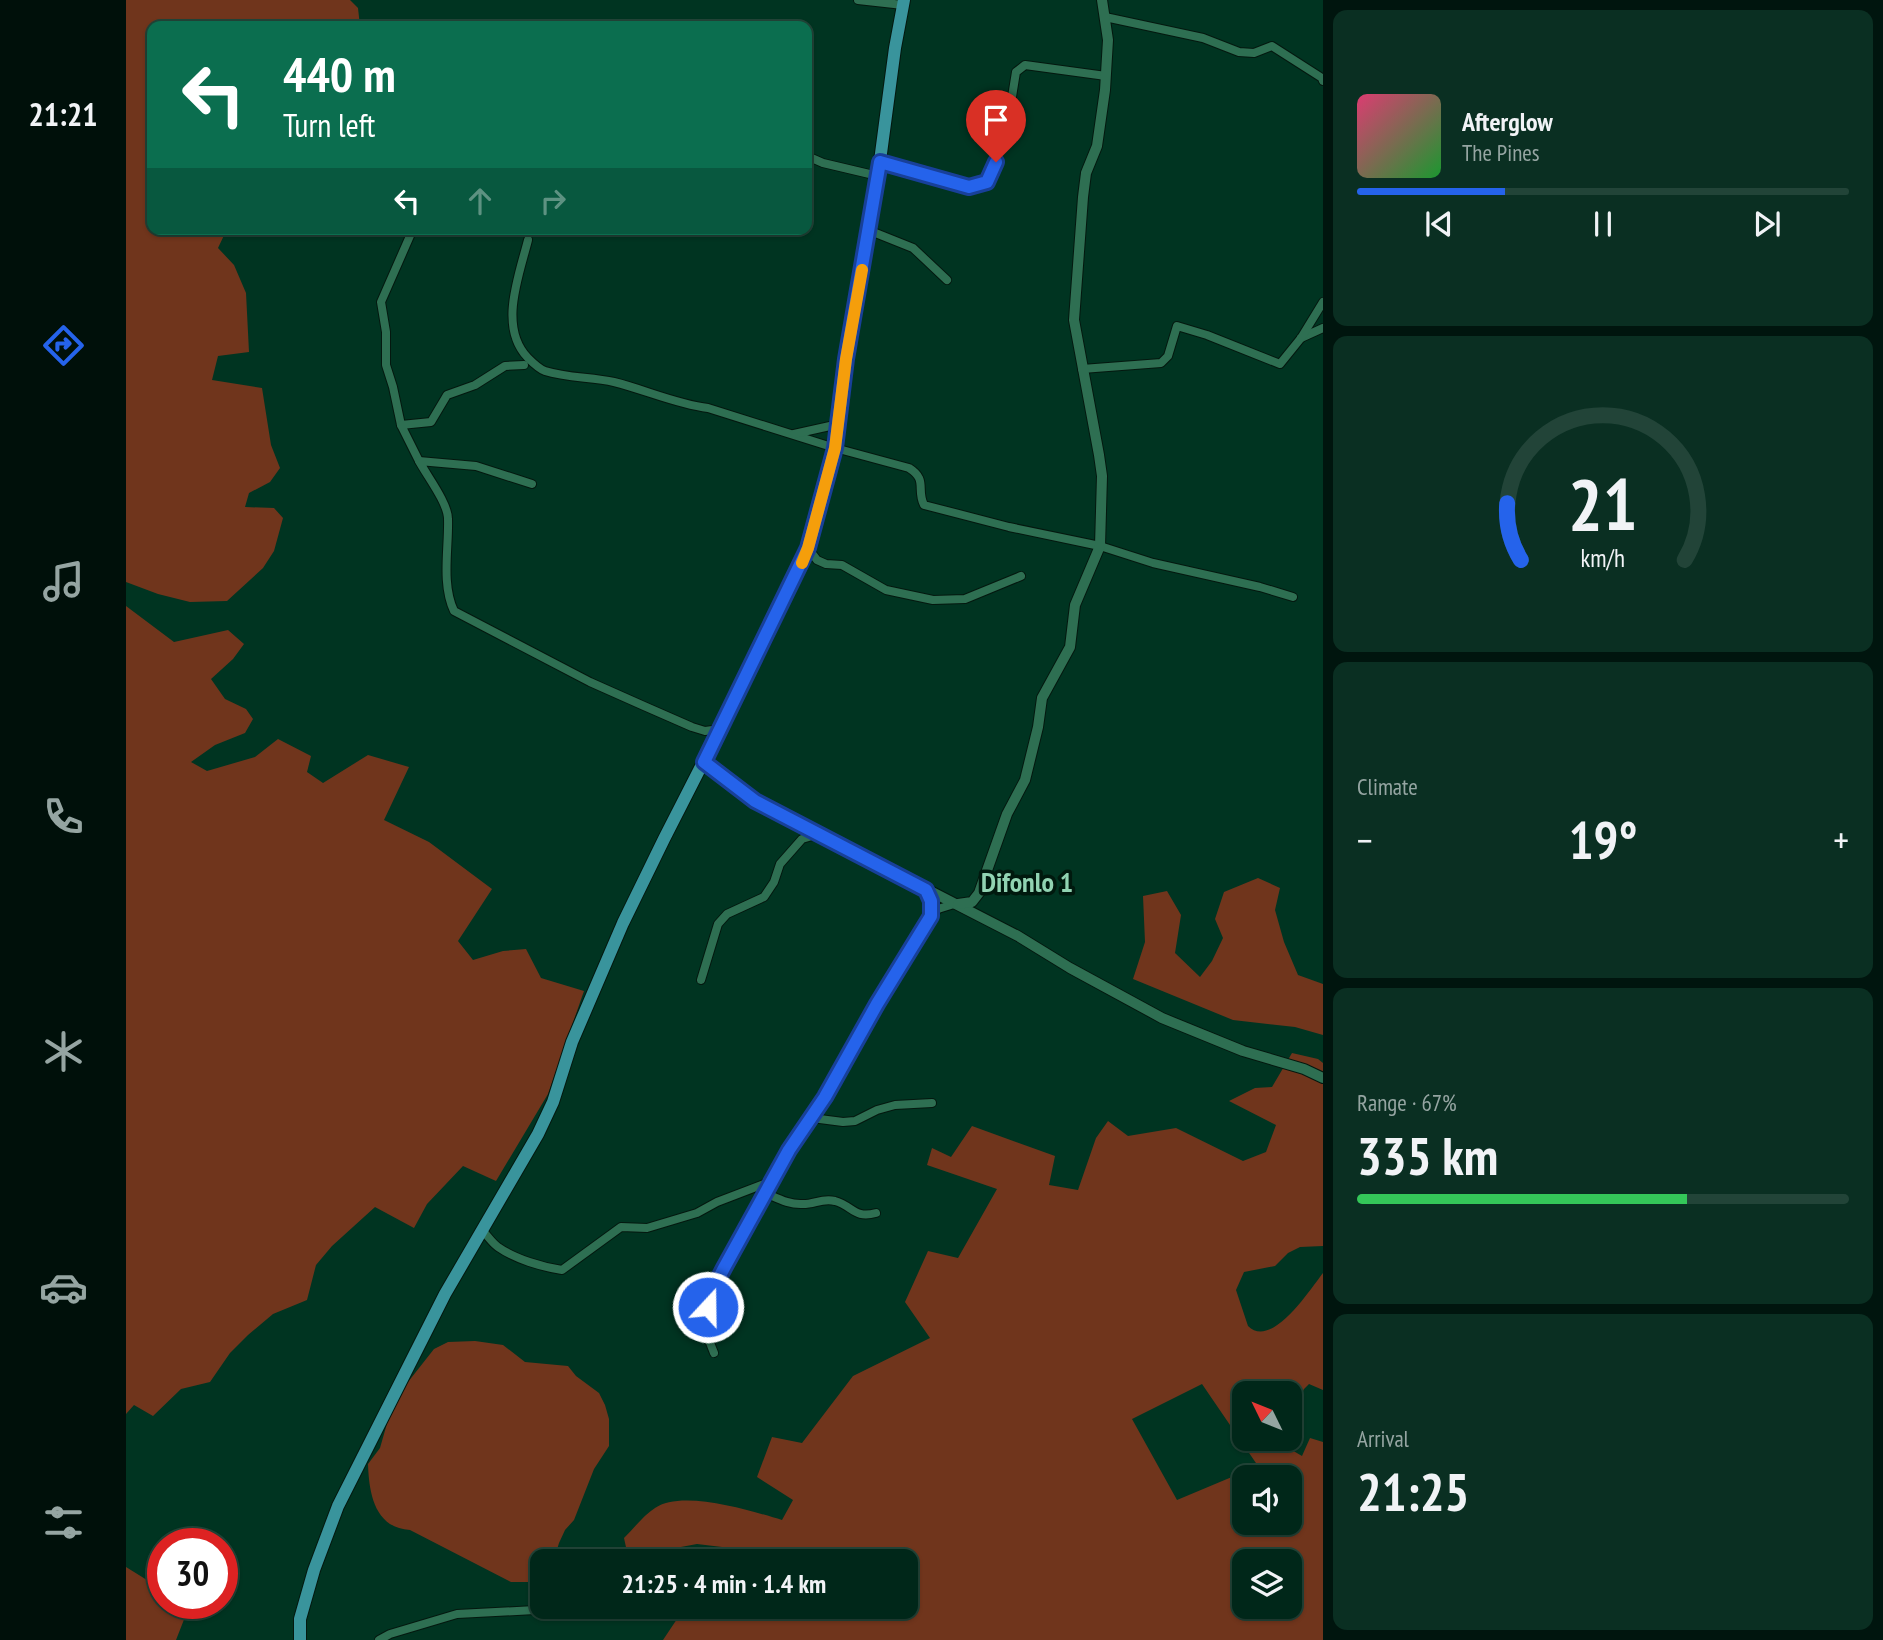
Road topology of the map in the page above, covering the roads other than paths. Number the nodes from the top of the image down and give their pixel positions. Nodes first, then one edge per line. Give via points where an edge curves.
1 (858, 0) edge
2 (1102, 0) edge
3 (904, 3) edge
4 (1105, 17) junction
5 (1106, 76) junction
6 (1323, 81) edge
7 (812, 158) edge
8 (880, 162) junction
9 (878, 176) junction
10 (868, 230) junction
11 (410, 235) edge
12 (528, 240) dead end
13 (947, 280) dead end
14 (1323, 302) edge
15 (1323, 328) edge
16 (1301, 338) junction
17 (524, 365) dead end
18 (1082, 369) junction
19 (839, 424) junction
20 (401, 425) junction
21 (792, 434) junction
22 (835, 448) junction
23 (419, 461) junction
24 (532, 484) dead end
25 (1100, 546) junction
26 (808, 548) junction
27 (1021, 576) dead end
28 (1293, 597) dead end
29 (720, 729) junction
30 (704, 762) junction
31 (819, 834) junction
32 (926, 890) junction
33 (958, 904) junction
34 (931, 916) junction
35 (701, 980) dead end
36 (1323, 1078) edge
37 (932, 1103) dead end
38 (812, 1118) junction
39 (772, 1181) junction
40 (765, 1193) junction
41 (876, 1213) dead end
42 (482, 1230) junction
43 (714, 1353) dead end
44 (530, 1610) edge
45 (300, 1640) edge
46 (379, 1640) edge

1 - 3 street
2 - 4 street
3 - 8 main road
4 - 5 street
4 - 6 street via 1203,38 1239,52 1254,53 1272,46
5 - 8 street via 1021,66 987,182 969,187
5 - 18 street via 1080,222 1074,320
7 - 9 street
8 - 9 main road
9 - 10 main road
10 - 13 street via 913,248
10 - 19 main road
11 - 20 street via 381,302 386,365
12 - 21 street via 512,326 522,352 543,371 625,385
14 - 16 street
15 - 16 street
16 - 18 street via 1280,364 1177,327 1168,356 1161,363
17 - 20 street via 505,366 447,395 431,422
18 - 25 street via 1102,476
19 - 21 street
19 - 22 main road
20 - 23 street
21 - 22 street
22 - 25 street via 918,473 924,505
22 - 26 main road
23 - 24 street via 476,466
23 - 29 street via 448,517 449,601 454,611 643,706 705,731
25 - 28 street via 1153,564
25 - 33 street via 1075,605 1070,647 1042,698 1025,780 1007,814 979,893 972,902
26 - 27 street via 826,564 842,565 886,590 933,600 965,599
26 - 29 main road
29 - 30 main road
30 - 31 street via 755,801
30 - 42 main road via 623,923 538,1134
31 - 32 street
31 - 35 street via 802,839 780,864 764,897 727,914 718,924
32 - 33 street
32 - 34 street
33 - 34 street via 942,906
33 - 36 street via 1162,1018
34 - 38 street
37 - 38 street via 895,1105 855,1121
38 - 39 street
39 - 40 street
39 - 42 street via 647,1228 621,1227 562,1269 497,1247
40 - 41 street via 799,1205 837,1201 858,1214
40 - 43 street via 714,1287 706,1330
42 - 45 main road via 338,1506 300,1619
44 - 46 street via 457,1614

